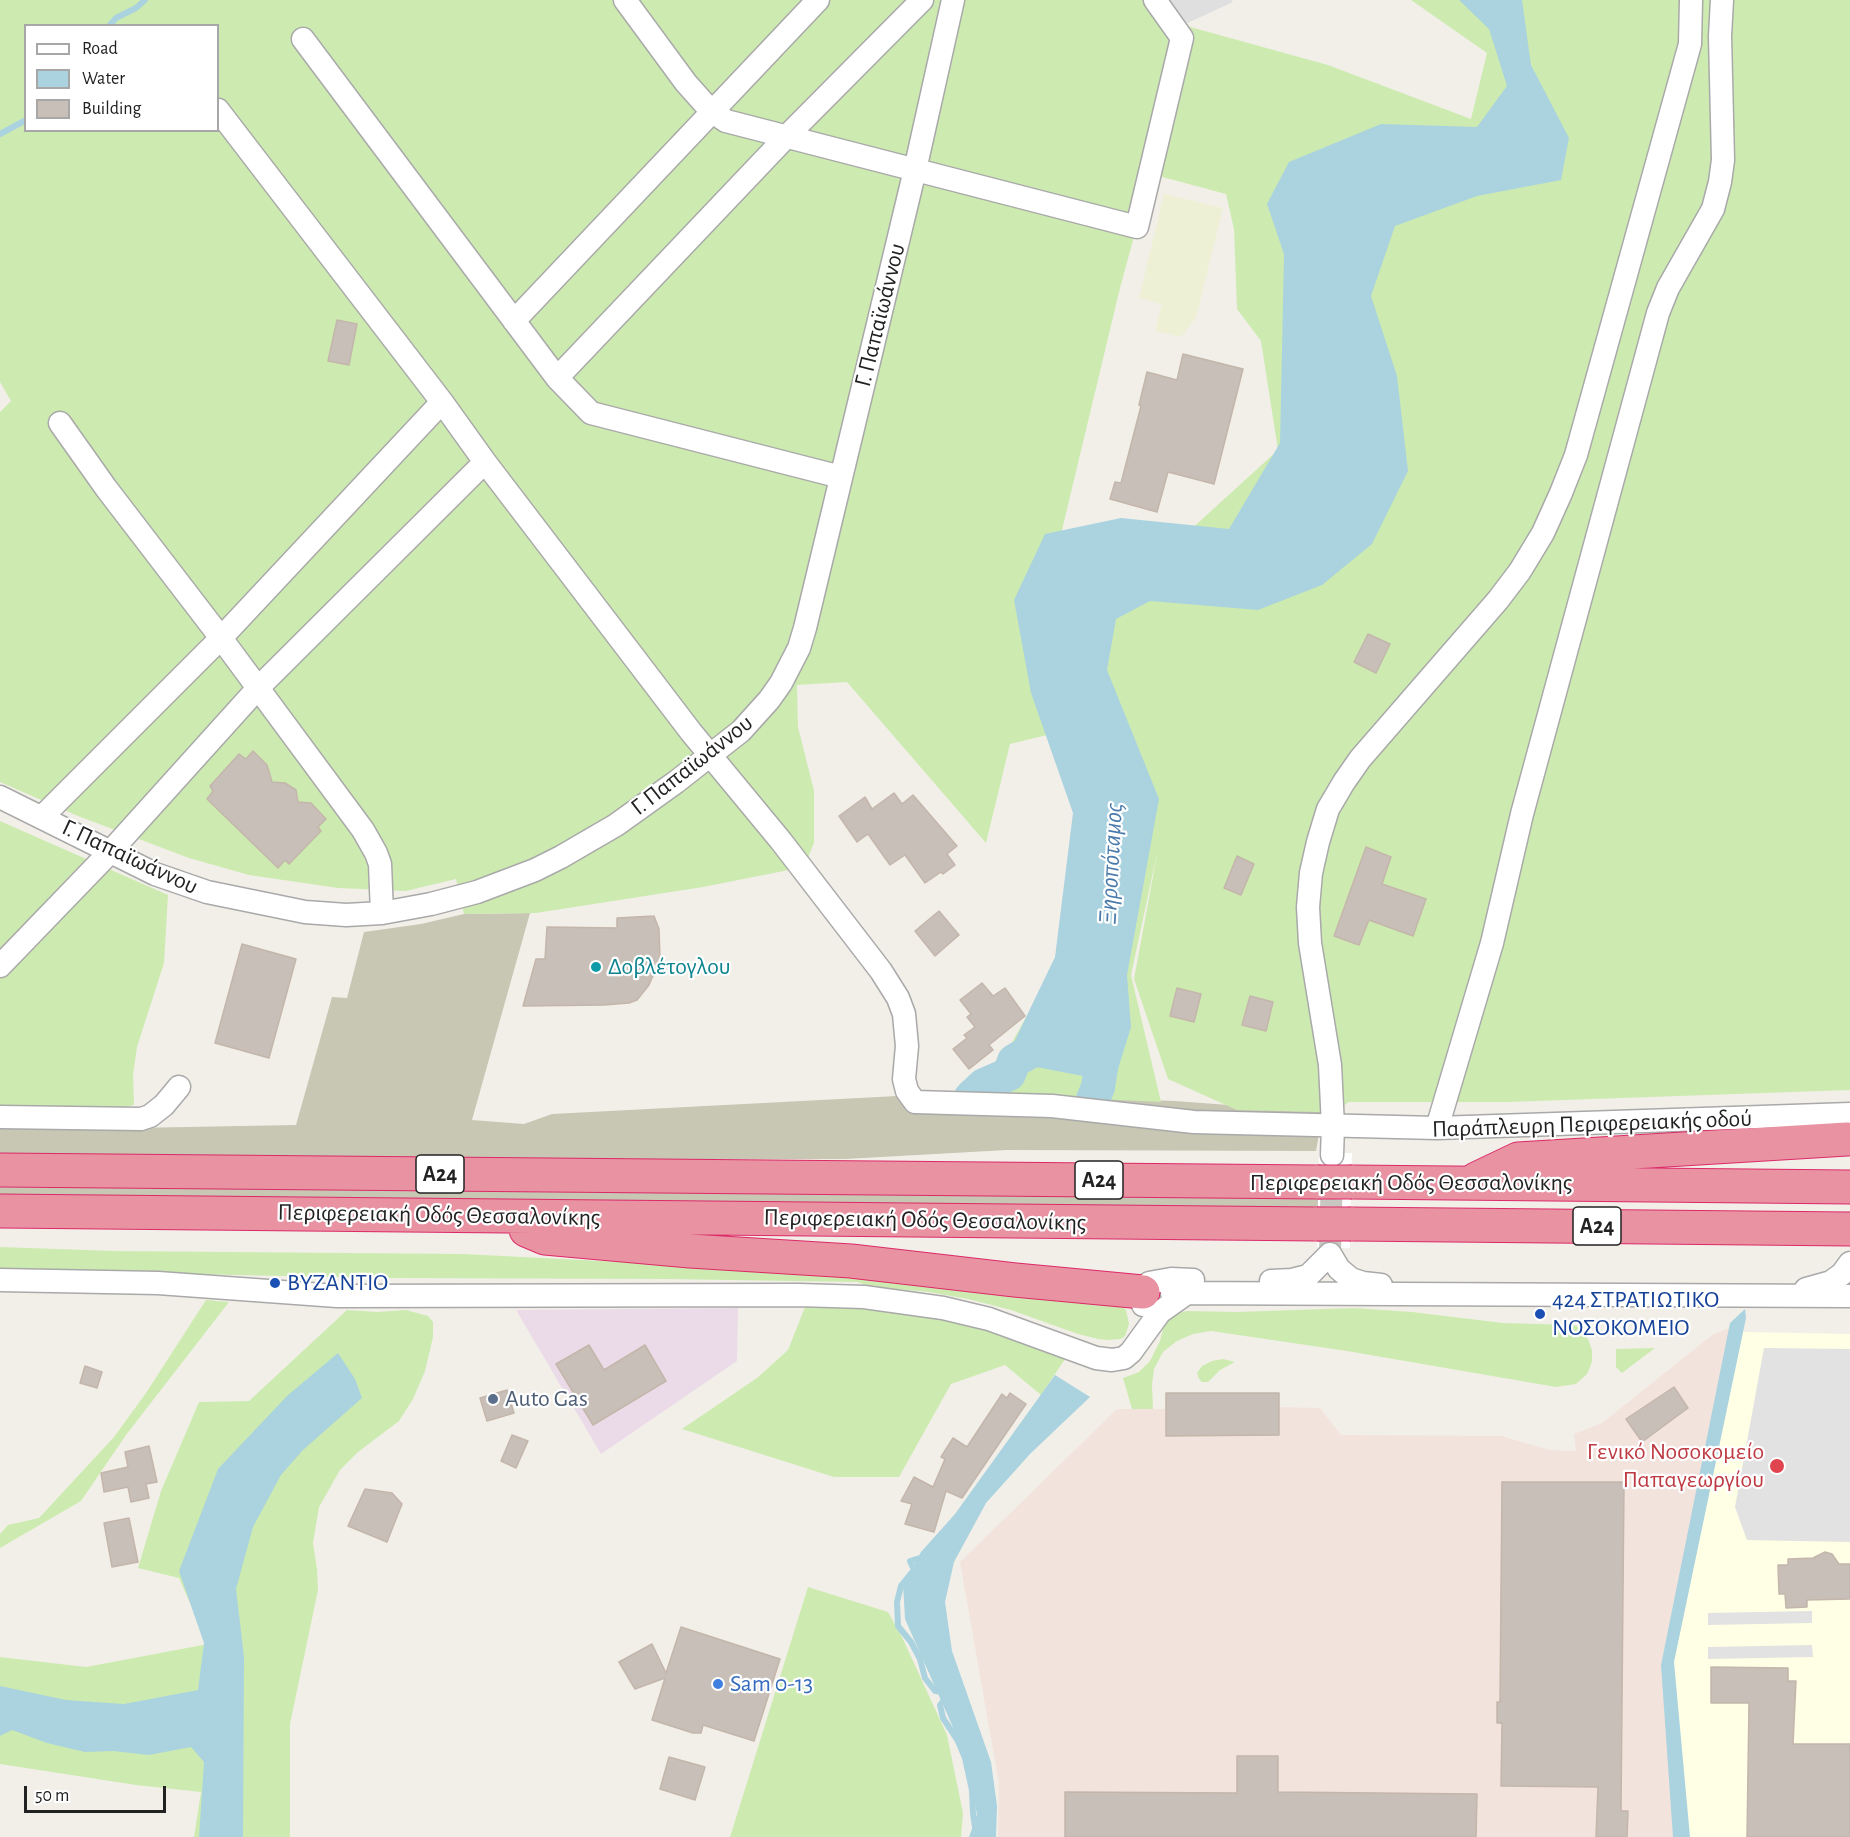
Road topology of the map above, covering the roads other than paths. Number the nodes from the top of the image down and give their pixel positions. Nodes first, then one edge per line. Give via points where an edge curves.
1 (626, 0) edge
2 (818, 0) edge
3 (922, 0) edge
4 (953, 0) edge
5 (1155, 0) edge
6 (1691, 0) edge
7 (1722, 0) edge
8 (303, 39) dead end
9 (219, 111) edge
10 (711, 111) junction
11 (787, 136) junction
12 (915, 170) junction
13 (514, 321) junction
14 (558, 378) junction
15 (442, 402) junction
16 (60, 423) dead end
17 (485, 462) junction
18 (841, 477) junction
19 (221, 638) junction
20 (258, 688) junction
21 (710, 755) junction
22 (0, 797) edge
23 (42, 817) junction
24 (111, 851) junction
25 (382, 913) junction
26 (0, 966) edge
27 (179, 1087) dead end
28 (0, 1117) edge
29 (1333, 1126) junction
30 (1437, 1128) junction
31 (1849, 1132) edge
32 (1325, 1169) junction
33 (0, 1170) edge
34 (1465, 1183) junction
35 (1847, 1187) edge
36 (0, 1211) edge
37 (490, 1216) junction
38 (1847, 1229) edge
39 (1850, 1263) edge
40 (0, 1280) edge
41 (1143, 1292) junction
42 (1187, 1293) junction
43 (1511, 1294) junction
44 (1784, 1294) junction
45 (1850, 1296) edge
46 (1144, 1335) junction

1 - 10 street
2 - 10 street
3 - 11 street
4 - 12 street, Γ. Παπαϊωάννου
5 - 12 street via 1182,38 1137,226
6 - 29 street via 1690,44 1579,444 1561,493 1520,571 1360,759 1325,820 1311,873 1308,907 1330,1065
7 - 30 street via 1720,182 1713,209 1658,313 1522,814 1480,987
8 - 13 street
9 - 15 street
10 - 11 street via 726,121
10 - 13 street
11 - 12 street
11 - 14 street
12 - 18 street, Γ. Παπαϊωάννου
13 - 14 street
14 - 18 street via 591,414
15 - 17 street
15 - 19 street
16 - 19 street
17 - 20 street
17 - 21 street
18 - 21 street, Γ. Παπαϊωάννου via 813,599 793,662 756,716
19 - 20 street
19 - 23 street
20 - 24 street
20 - 25 street via 324,775 376,853 382,876
21 - 25 street, Γ. Παπαϊωάννου via 616,825 535,870 465,896
21 - 29 street, Παράπλευρη Περιφερειακής οδού via 892,987 903,1009 907,1030 904,1079 915,1102 1052,1106 1194,1122
22 - 23 street, Γ. Παπαϊωάννου
23 - 24 street, Γ. Παπαϊωάννου
24 - 25 street, Γ. Παπαϊωάννου via 155,874 227,898 305,912
24 - 26 street
27 - 28 street via 164,1105 141,1119
29 - 30 street, Παράπλευρη Περιφερειακής οδού
29 - 32 street
30 - 31 street, Παράπλευρη Περιφερειακής οδού via 1800,1118
31 - 34 highway via 1518,1160
32 - 33 highway, Περιφερειακή Οδός Θεσσαλονίκης / Α24
32 - 34 highway, Περιφερειακή Οδός Θεσσαλονίκης / Α24, bridge via 1352,1182
34 - 35 highway, Περιφερειακή Οδός Θεσσαλονίκης / Α24
36 - 37 highway, Περιφερειακή Οδός Θεσσαλονίκης / Α24
37 - 38 highway, Περιφερειακή Οδός Θεσσαλονίκης / Α24, bridge
37 - 41 highway via 545,1238 861,1262
39 - 44 street via 1831,1282
40 - 46 street via 168,1284 337,1296 864,1297 989,1319 1096,1358 1112,1360 1124,1358
41 - 42 street
41 - 43 street via 1149,1283 1172,1279 1297,1279 1312,1274 1330,1254 1345,1274 1363,1283 1464,1287
41 - 46 street
42 - 43 street
42 - 46 street via 1160,1312
43 - 44 street
44 - 45 street

